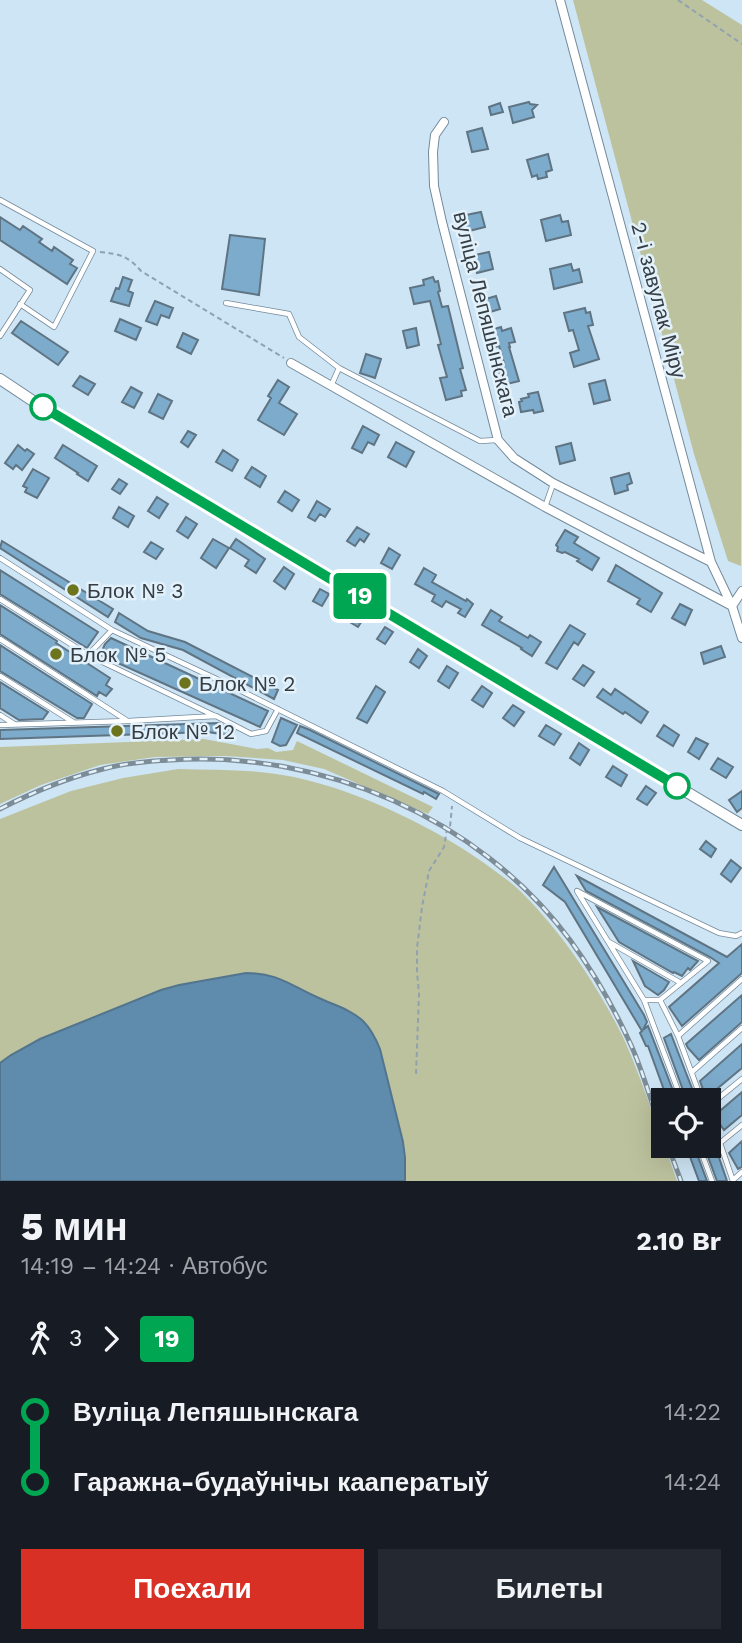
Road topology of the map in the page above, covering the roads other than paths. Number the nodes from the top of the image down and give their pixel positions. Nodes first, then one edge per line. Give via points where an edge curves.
1 (560, 0) edge
2 (444, 122) dead end
3 (0, 200) edge
4 (0, 270) edge
5 (226, 303) dead end
6 (20, 304) junction
7 (0, 336) edge
8 (291, 362) road end
9 (339, 368) junction
10 (0, 379) edge
11 (331, 386) junction
12 (498, 440) junction
13 (553, 483) junction
14 (545, 507) junction
15 (0, 558) edge
16 (711, 562) junction
17 (742, 591) edge
18 (0, 599) edge
19 (732, 606) junction
20 (112, 630) junction
21 (742, 638) edge
22 (0, 639) edge
23 (88, 655) junction
24 (0, 676) edge
25 (278, 709) junction
26 (0, 715) edge
27 (216, 716) junction
28 (128, 721) junction
29 (74, 723) junction
30 (0, 725) edge
31 (15, 725) junction
32 (742, 825) edge
33 (742, 933) edge
34 (608, 941) junction
35 (742, 979) edge
36 (681, 983) junction
37 (644, 1000) junction
38 (660, 1000) junction
39 (742, 1028) edge
40 (678, 1036) junction
41 (692, 1072) junction
42 (742, 1079) edge
43 (677, 1088) edge
44 (698, 1088) edge
45 (721, 1096) edge
46 (742, 1125) edge
47 (721, 1142) edge
48 (721, 1146) edge
49 (703, 1158) edge
50 (742, 1172) edge
51 (733, 1180) edge
52 (712, 1181) edge

1 - 16 street, 2-і завулак Міру
2 - 12 street, вуліца Лепяшынскага via 435,135 434,186
3 - 6 lane via 93,251 54,327
4 - 6 lane via 30,290
5 - 9 lane via 289,314 299,337
6 - 7 lane
8 - 11 street
9 - 11 lane
9 - 12 lane via 480,441
10 - 32 street
11 - 14 street
12 - 13 street, вуліца Лепяшынскага via 514,458
13 - 14 lane
13 - 16 street, вуліца Лепяшынскага
14 - 19 street
15 - 20 lane
16 - 19 street, 2-і завулак Міру
17 - 19 street
18 - 23 lane
19 - 21 street, 2-і завулак Міру
20 - 23 lane
20 - 25 lane
22 - 28 lane
23 - 27 lane
24 - 29 lane
25 - 27 lane via 266,731 251,734
25 - 33 lane via 453,798 520,838 719,933
26 - 31 lane
27 - 28 lane
28 - 29 lane
29 - 31 lane
30 - 31 lane
34 - 36 lane
34 - 36 lane via 577,891 708,961
34 - 37 lane
35 - 40 lane
36 - 38 lane
37 - 38 lane
37 - 43 lane
38 - 40 lane
39 - 41 lane
40 - 41 lane
41 - 44 lane
42 - 45 lane
46 - 47 lane
48 - 51 lane
49 - 52 lane
50 - 51 lane

